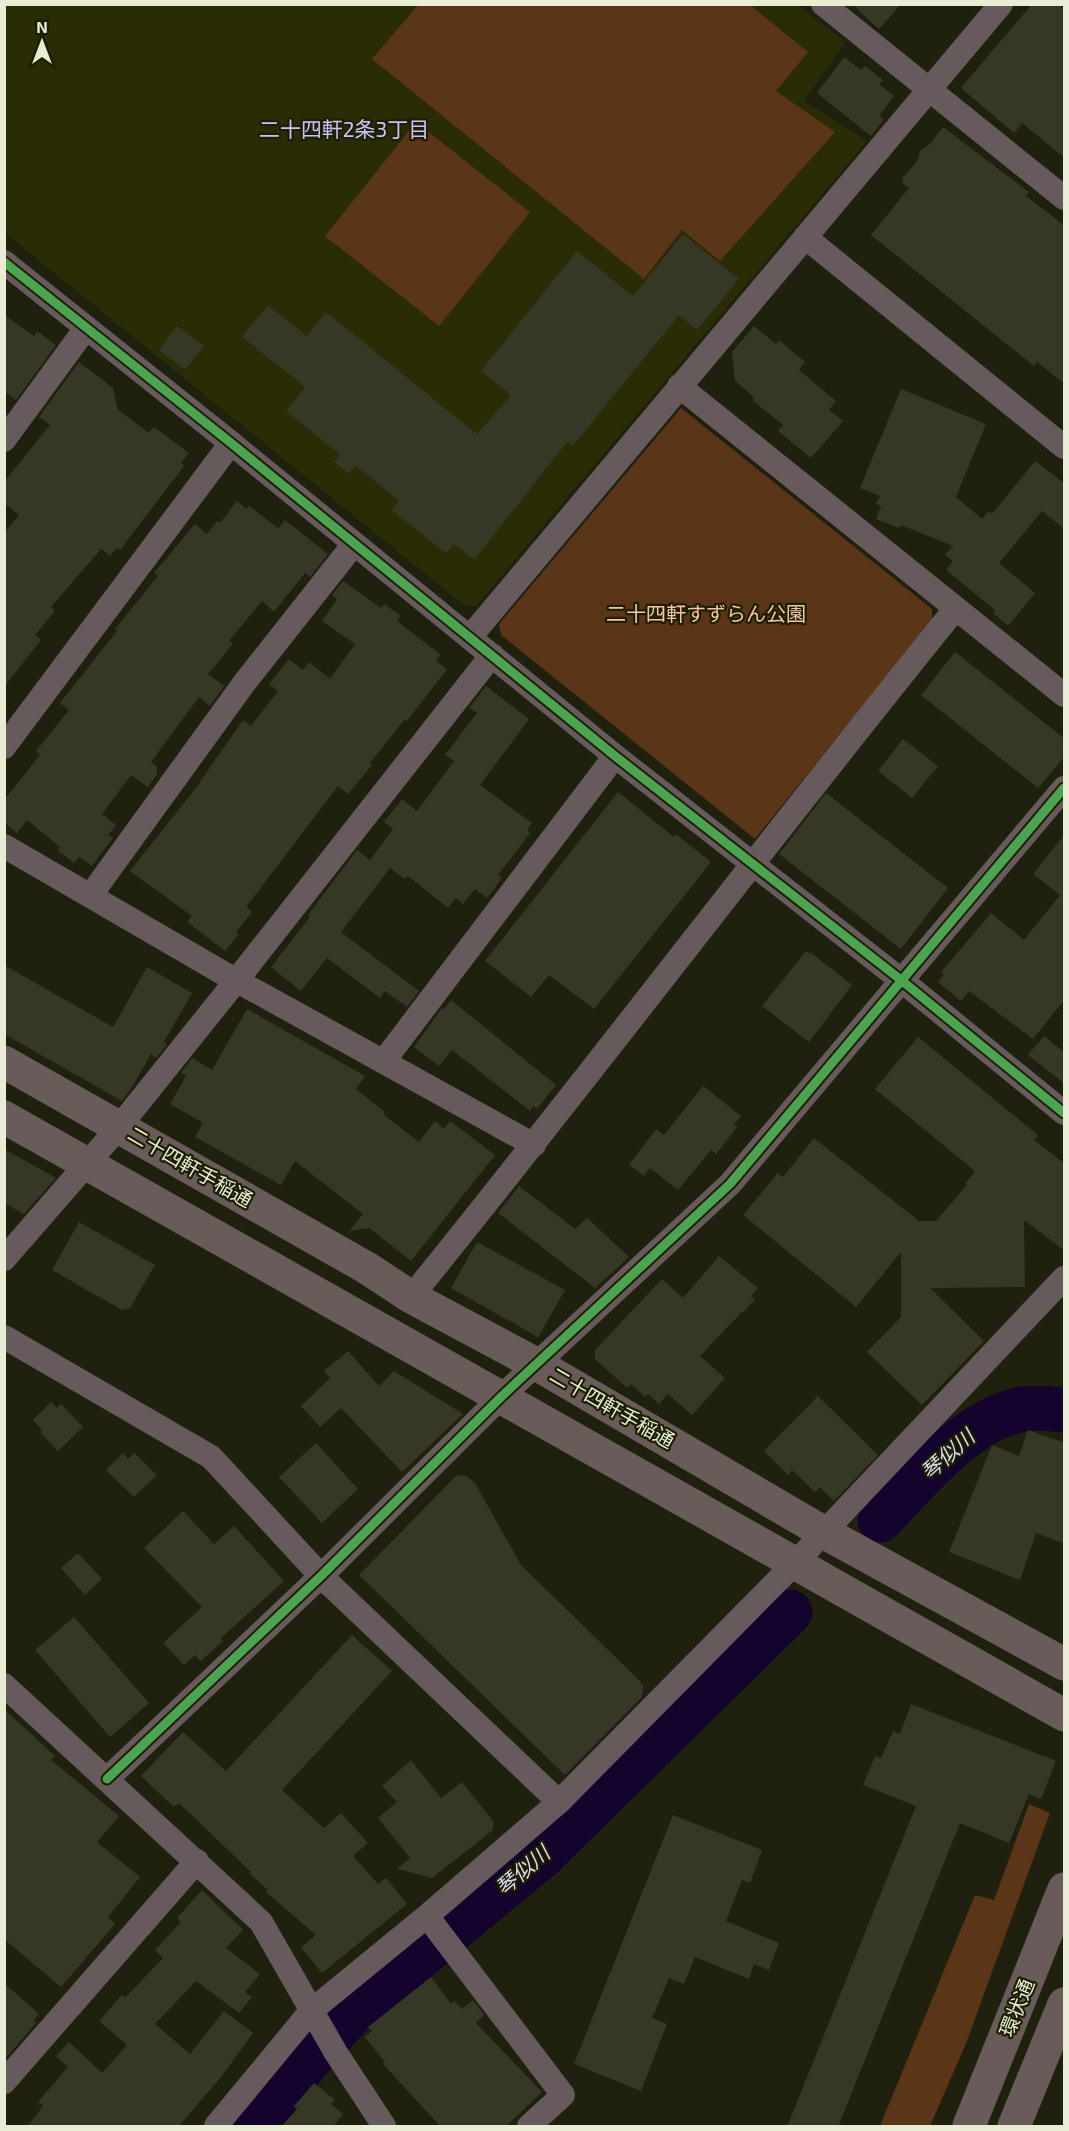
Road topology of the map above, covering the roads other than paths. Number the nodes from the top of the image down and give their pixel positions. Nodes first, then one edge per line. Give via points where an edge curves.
1 (823, 4) edge
2 (1000, 4) edge
3 (929, 90) junction
4 (1065, 198) edge
5 (805, 237) junction
6 (4, 262) edge
7 (86, 328) junction
8 (679, 386) junction
9 (4, 440) edge
10 (231, 443) junction
11 (1065, 447) edge
12 (354, 544) junction
13 (956, 608) junction
14 (470, 637) junction
15 (492, 655) junction
16 (1065, 695) edge
17 (4, 747) edge
18 (615, 756) junction
19 (1065, 788) edge
20 (4, 846) edge
21 (752, 863) junction
22 (90, 896) junction
23 (901, 980) junction
24 (236, 981) junction
25 (4, 1062) edge
26 (383, 1062) junction
27 (1065, 1113) edge
28 (4, 1117) edge
29 (119, 1127) junction
30 (534, 1145) junction
31 (88, 1163) junction
32 (4, 1259) edge
33 (1065, 1278) edge
34 (411, 1297) junction
35 (4, 1337) edge
36 (538, 1365) junction
37 (502, 1396) junction
38 (824, 1532) junction
39 (794, 1564) junction
40 (321, 1576) junction
41 (1065, 1664) edge
42 (4, 1685) edge
43 (1065, 1715) edge
44 (107, 1779) junction
45 (559, 1802) junction
46 (197, 1861) junction
47 (1065, 1889) edge
48 (431, 1921) junction
49 (1065, 2004) edge
50 (314, 2016) junction
51 (4, 2082) edge
52 (1016, 2125) edge
53 (216, 2127) edge
54 (384, 2127) edge
55 (529, 2127) edge
56 (969, 2127) edge

1 - 3 street
2 - 3 street
3 - 4 street
3 - 5 street
5 - 8 street
5 - 11 street
6 - 7 street
7 - 9 street
7 - 10 street
8 - 13 street
8 - 14 street
10 - 12 street
10 - 17 street
12 - 14 street
12 - 22 street via 245,682
13 - 16 street
13 - 21 street
14 - 15 street
15 - 18 street
15 - 24 street
18 - 21 street
18 - 26 street
19 - 23 street
20 - 22 street
21 - 23 street
21 - 30 street
22 - 24 street
23 - 27 street
23 - 36 street via 730,1184
24 - 26 street
24 - 29 street
25 - 29 street, 二十四軒手稲通
26 - 30 street
28 - 31 street
29 - 31 street
29 - 34 street, 二十四軒手稲通
30 - 34 street
31 - 32 street
31 - 37 street
33 - 38 street
34 - 36 street, 二十四軒手稲通
35 - 40 street via 211,1457
36 - 37 street
36 - 38 street, 二十四軒手稲通
37 - 39 street
37 - 40 street
38 - 39 street
38 - 41 street, 二十四軒手稲通
39 - 43 street
39 - 45 street
40 - 44 street
40 - 45 street
42 - 44 street
44 - 46 street
45 - 48 street
46 - 50 street via 261,1922
46 - 51 street
47 - 56 street, 環状通
48 - 50 street
48 - 55 street via 562,2095
49 - 52 street
50 - 53 street
50 - 54 street

